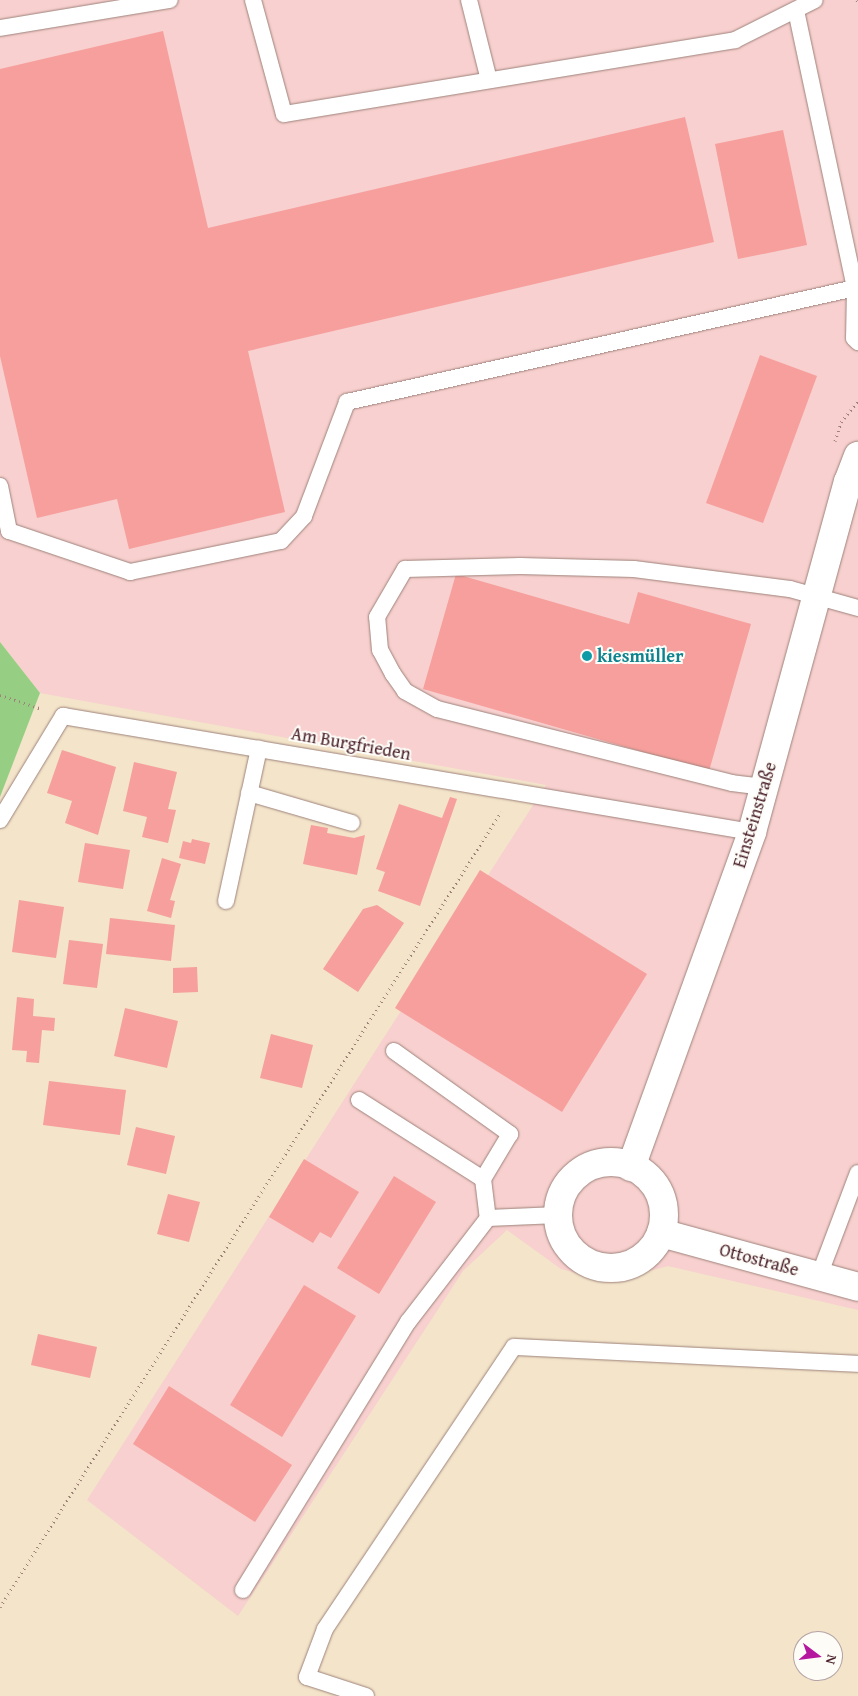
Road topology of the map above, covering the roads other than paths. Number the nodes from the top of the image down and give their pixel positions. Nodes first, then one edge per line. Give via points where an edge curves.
1 (170, 0) edge
2 (253, 0) edge
3 (469, 0) edge
4 (815, 0) edge
5 (796, 10) junction
6 (0, 28) edge
7 (489, 80) junction
8 (855, 288) junction
9 (858, 342) edge
10 (858, 456) edge
11 (0, 486) edge
12 (816, 597) junction
13 (858, 608) edge
14 (259, 749) junction
15 (764, 786) junction
16 (249, 794) junction
17 (0, 820) edge
18 (352, 823) dead end
19 (752, 832) junction
20 (226, 900) dead end
21 (394, 1051) dead end
22 (359, 1100) dead end
23 (630, 1166) junction
24 (858, 1173) edge
25 (483, 1179) junction
26 (558, 1215) junction
27 (488, 1218) junction
28 (661, 1233) junction
29 (819, 1276) junction
30 (858, 1287) edge
31 (858, 1364) edge
32 (243, 1590) dead end
33 (366, 1696) edge

1 - 6 lane
2 - 7 lane via 284,114
3 - 7 lane
4 - 5 lane
5 - 7 lane via 735,40
5 - 8 lane
8 - 9 lane via 854,338
8 - 11 lane via 347,402 304,516 280,541 130,572 9,532
10 - 12 street, Einsteinstraße
12 - 13 lane
12 - 15 street, Einsteinstraße
12 - 15 lane via 790,589 634,569 520,566 405,569 377,617 380,650 393,674 405,691 436,709 723,781
14 - 16 lane
14 - 17 lane, Am Burgfrieden via 63,716
14 - 19 lane, Am Burgfrieden
15 - 19 street, Einsteinstraße
16 - 18 lane
16 - 20 lane
19 - 23 street, Einsteinstraße
21 - 25 lane via 510,1134
22 - 25 lane
23 - 26 street via 607,1162 590,1166 575,1176 564,1190
23 - 28 street via 653,1183 661,1198 664,1216
24 - 29 lane
25 - 27 lane
26 - 27 lane
26 - 28 street via 564,1241 575,1255 607,1269 625,1267 641,1260 654,1248
27 - 32 lane via 408,1322
28 - 29 street, Ottostraße
29 - 30 street, Ottostraße
31 - 33 lane via 514,1347 325,1629 307,1677

